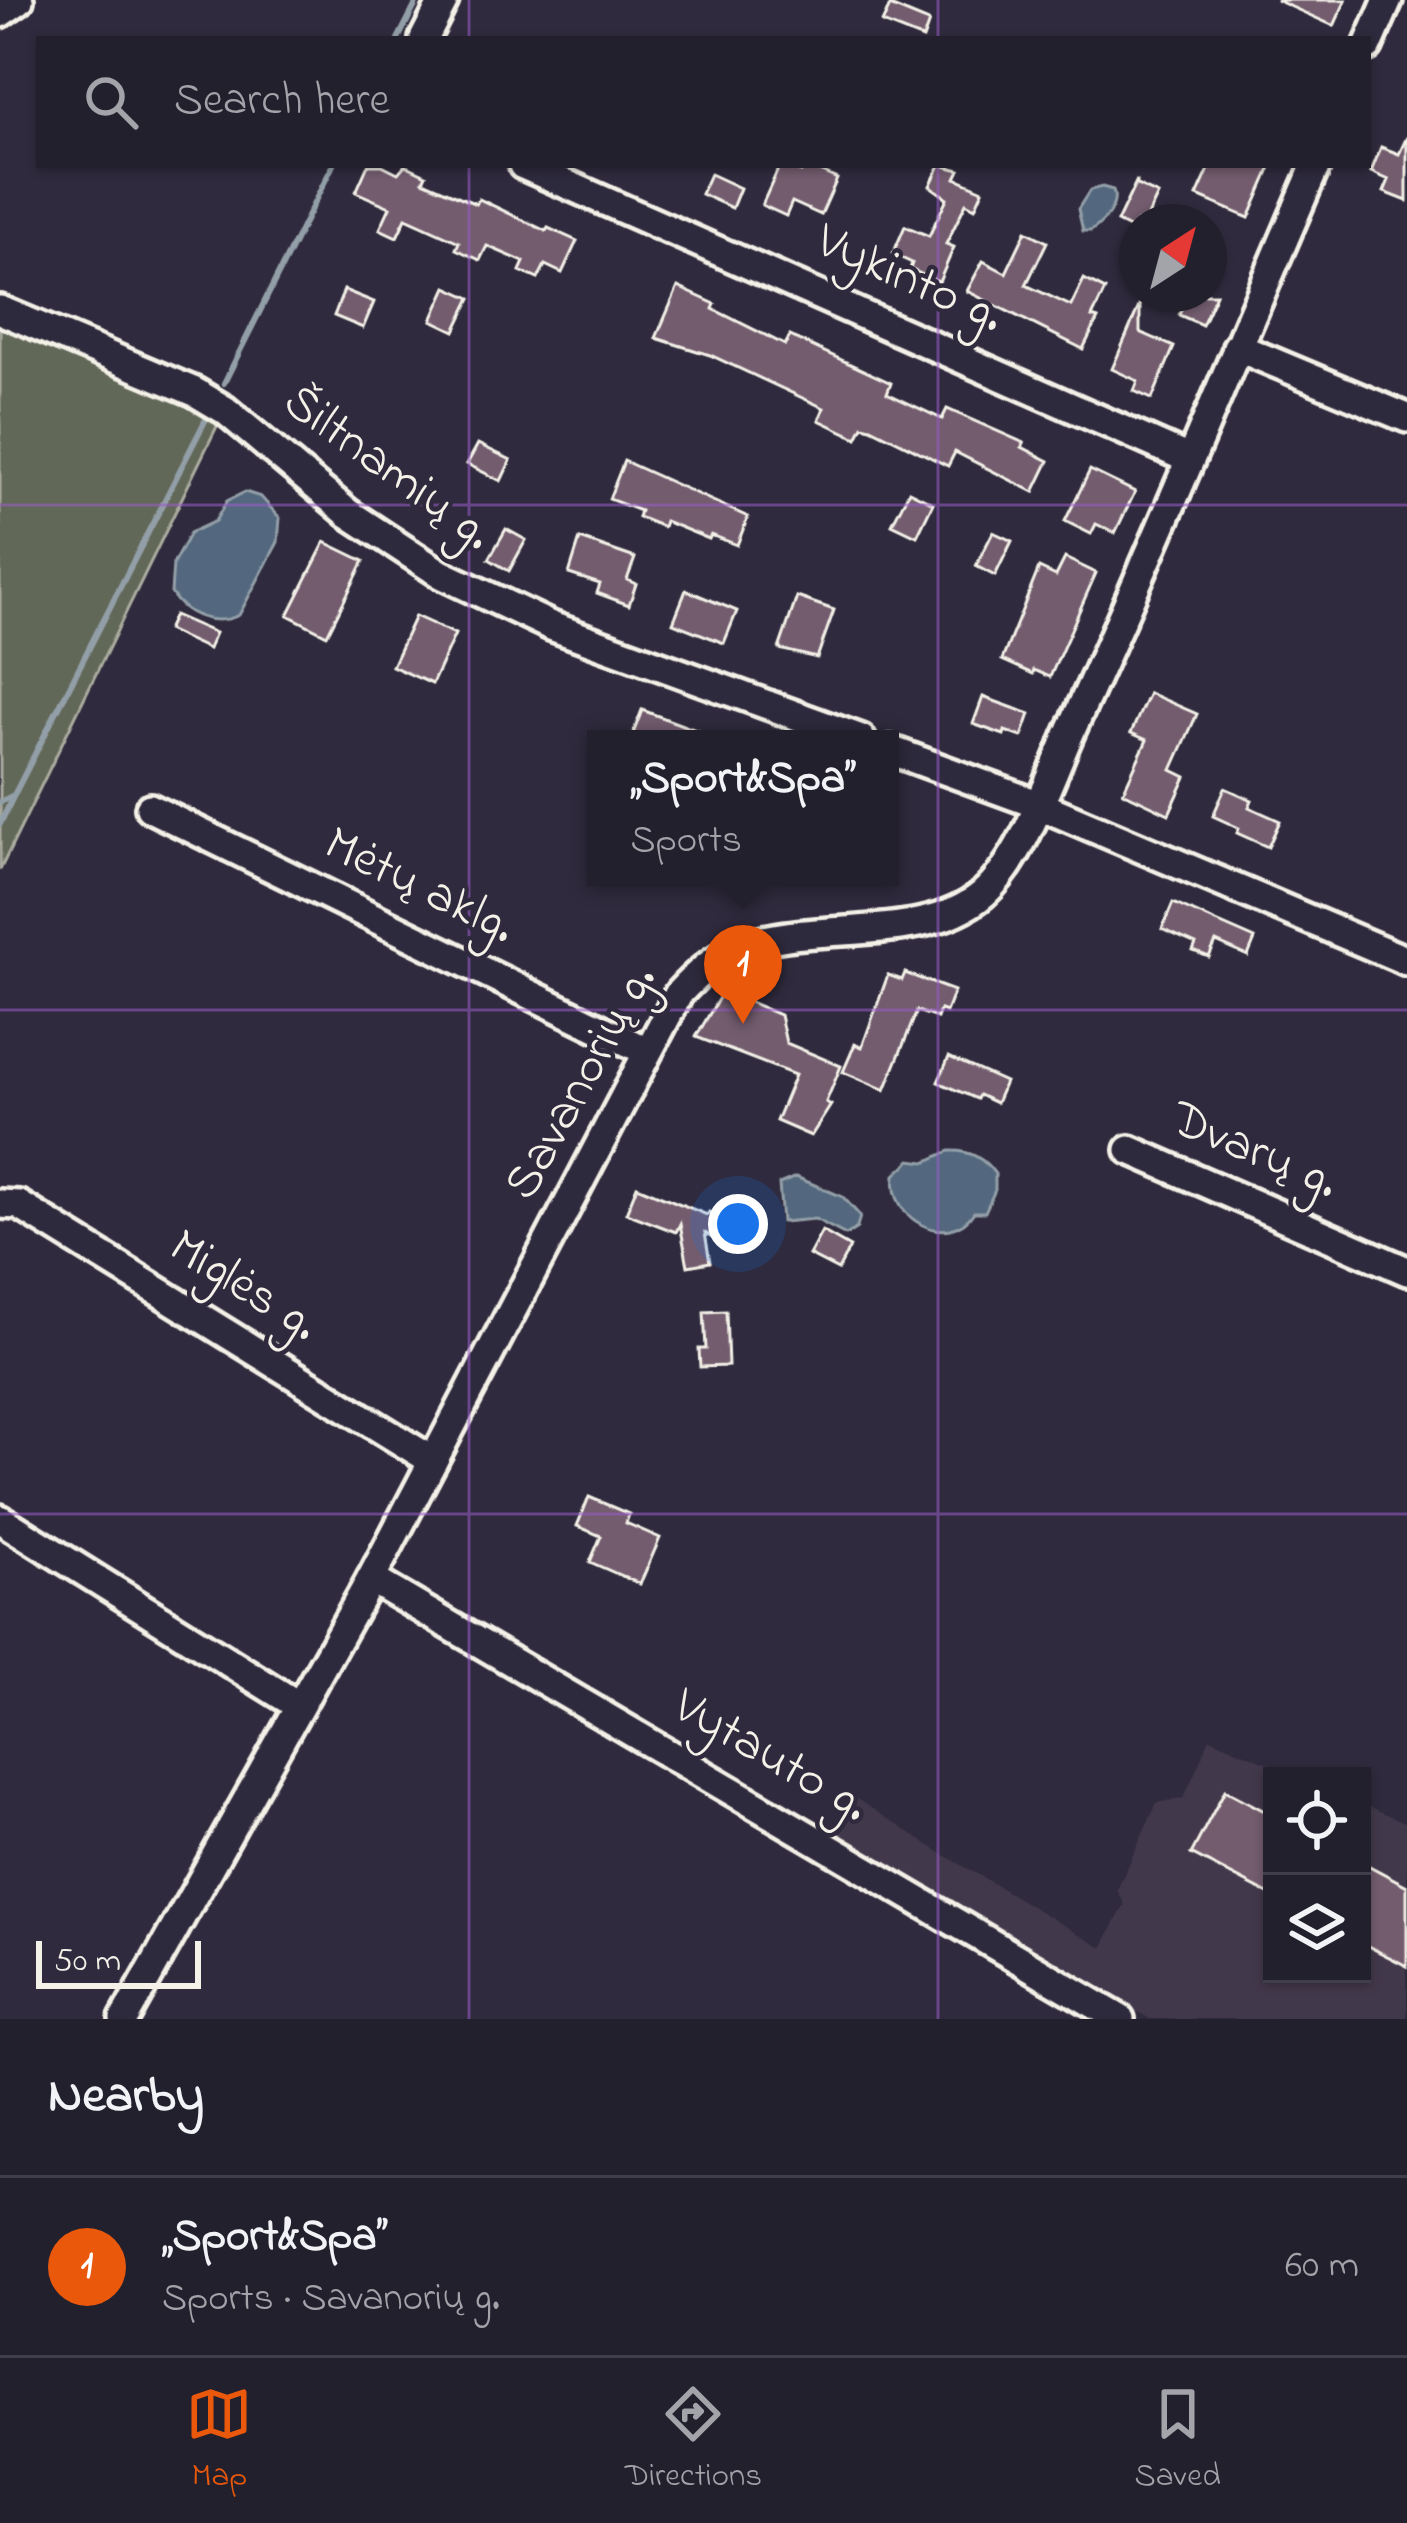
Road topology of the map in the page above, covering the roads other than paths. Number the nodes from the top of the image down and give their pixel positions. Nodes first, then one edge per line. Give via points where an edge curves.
1 (19, 0) edge
2 (444, 0) edge
3 (1388, 0) edge
4 (0, 13) edge
5 (426, 36) edge
6 (1371, 39) edge
7 (530, 168) edge
8 (1315, 168) edge
9 (0, 310) edge
10 (1237, 347) junction
11 (1407, 418) edge
12 (1189, 459) junction
13 (835, 730) edge
14 (899, 753) edge
15 (1037, 804) junction
16 (150, 808) dead end
17 (1407, 961) edge
18 (646, 1051) junction
19 (1130, 1150) dead end
20 (0, 1204) edge
21 (1407, 1271) edge
22 (433, 1461) junction
23 (0, 1520) edge
24 (371, 1579) junction
25 (299, 1706) junction
26 (124, 2019) edge
27 (1120, 2019) edge

1 - 4 street
2 - 5 street
3 - 6 street
7 - 12 street, Vykinto g.
8 - 10 street, Savanorių g.
9 - 13 street, Šiltnamių g. via 225,410 348,513 490,599
10 - 11 street
10 - 12 street, Savanorių g.
12 - 15 street, Savanorių g.
14 - 15 street
15 - 17 street
15 - 18 street, Savanorių g. via 1001,872 970,902 919,920 735,949 679,993
16 - 18 street, Mėtų aklg.
18 - 22 street, Savanorių g.
19 - 21 street, Dvarų g.
20 - 22 street, Miglės g. via 19,1205
22 - 24 street, Savanorių g.
23 - 25 street
24 - 25 street, Savanorių g.
24 - 27 street, Vytauto g.
25 - 26 street, Savanorių g.

